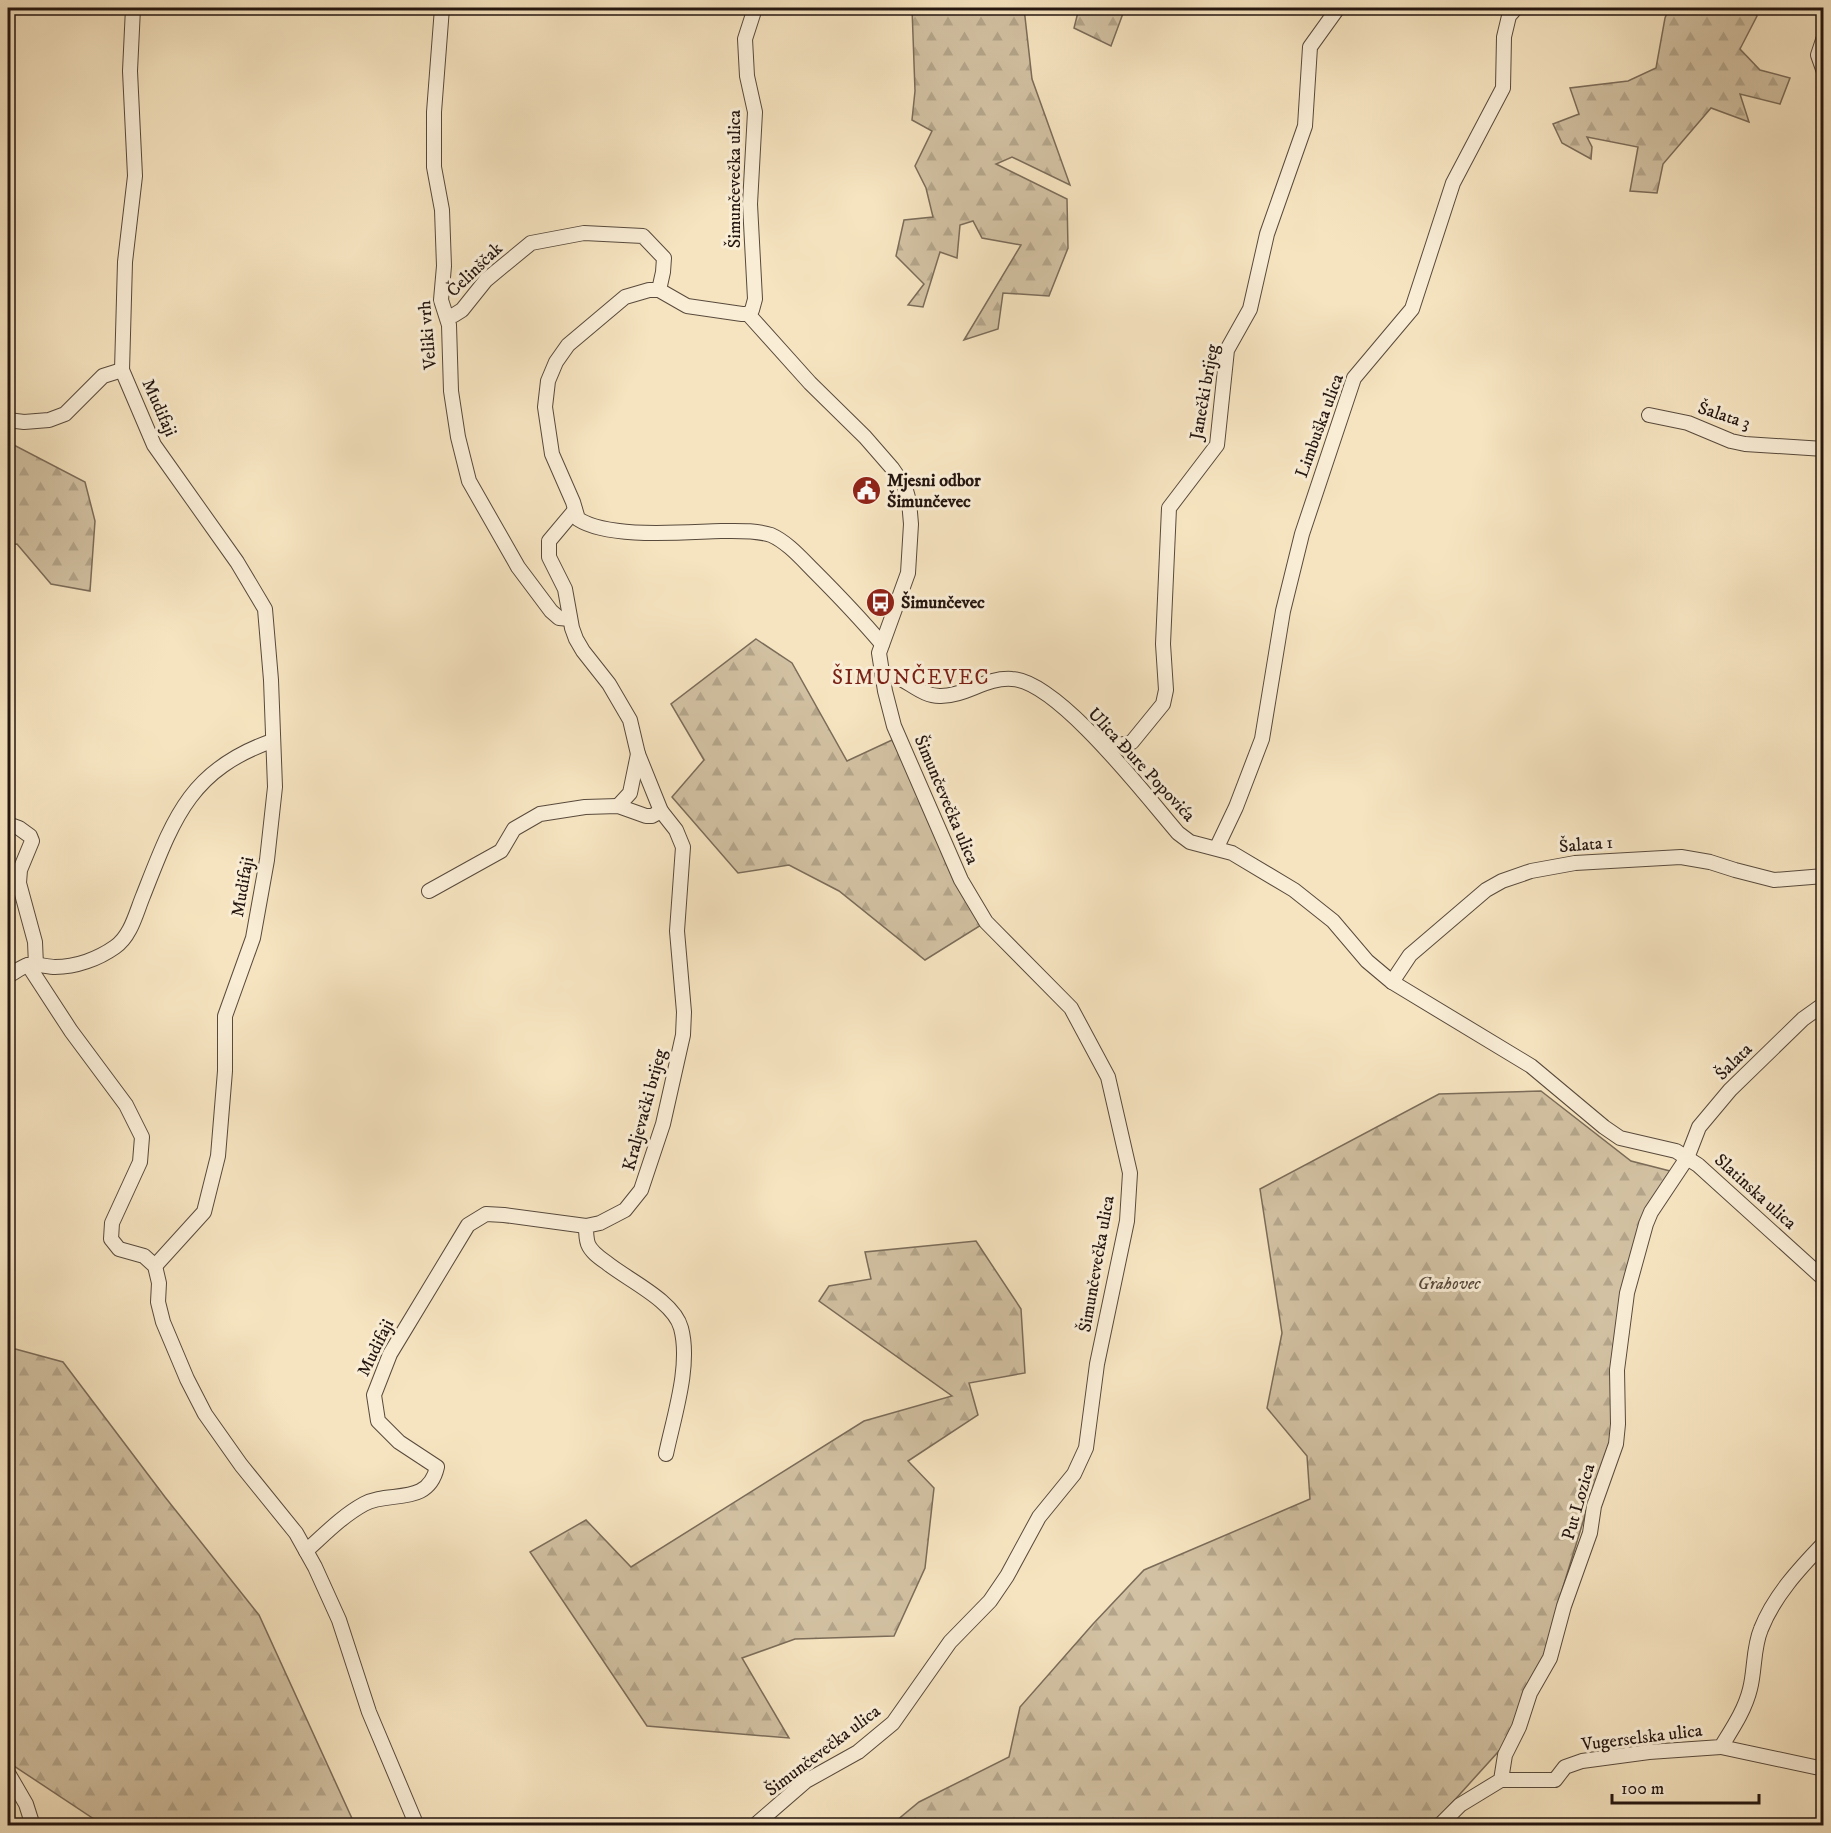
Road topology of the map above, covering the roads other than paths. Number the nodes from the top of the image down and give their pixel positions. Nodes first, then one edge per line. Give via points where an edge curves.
1 (133, 8) edge
2 (442, 8) edge
3 (754, 8) edge
4 (1338, 8) edge
5 (1516, 8) edge
6 (1824, 37) edge
7 (1824, 72) edge
8 (1824, 80) edge
9 (1824, 88) edge
10 (659, 290) junction
11 (747, 315) junction
12 (447, 316) junction
13 (122, 370) junction
14 (1649, 415) dead end
15 (8, 420) edge
16 (1824, 449) edge
17 (575, 510) junction
18 (570, 619) junction
19 (882, 644) junction
20 (882, 674) junction
21 (1099, 740) junction
22 (272, 741) junction
23 (1132, 742) junction
24 (638, 754) junction
25 (1128, 775) junction
26 (618, 806) junction
27 (662, 811) junction
28 (8, 824) edge
29 (1217, 848) junction
30 (1824, 876) edge
31 (429, 891) dead end
32 (32, 965) junction
33 (8, 976) edge
34 (1392, 982) junction
35 (1824, 1004) edge
36 (1688, 1158) junction
37 (586, 1226) junction
38 (155, 1266) junction
39 (1824, 1279) edge
40 (666, 1454) dead end
41 (1824, 1543) edge
42 (306, 1551) junction
43 (1721, 1747) junction
44 (1824, 1769) edge
45 (8, 1773) edge
46 (1501, 1780) junction
47 (33, 1826) edge
48 (417, 1826) edge
49 (754, 1826) edge
50 (1439, 1826) edge

1 - 13 street via 130,71 135,176 125,262
2 - 12 street, Veliki vrh via 434,167 442,210 441,300
3 - 11 street, Šimunčevečka ulica via 745,39 747,76 755,111 750,204 755,299
4 - 23 street, Janečki brijeg via 1310,46 1305,126 1267,234 1250,309 1227,350 1217,445 1169,508 1163,644 1166,690 1163,704
5 - 29 street, Limbuška ulica via 1509,16 1504,37 1503,88 1453,183 1412,309 1354,378 1302,534 1283,611 1262,739
6 - 7 street via 1818,55
8 - 9 street
10 - 11 street via 687,306
10 - 12 street, Čelinščak via 664,258 643,236 584,233 531,243 486,280 462,310
10 - 17 street via 625,297 568,345 548,381 545,407 552,454
11 - 19 street, Šimunčevečka ulica via 865,437 905,488 910,524 908,573
12 - 18 street, Veliki vrh via 450,391 468,481 518,567 550,610 559,618
13 - 15 street, Mudifaji via 103,376 65,414 49,420
13 - 22 street, Mudifaji via 154,445 237,561 265,609
14 - 16 street, Šalata 3 via 1688,423 1745,444
17 - 18 street, Kraljevački brijeg via 549,541 549,557 565,589
17 - 19 street via 578,519 588,525 621,531 737,531 771,535 802,559
18 - 24 street, Kraljevački brijeg via 583,651 630,720
19 - 20 street, Šimunčevečka ulica
20 - 21 street, Ulica Đure Popovića via 896,676 918,690 941,696 996,678 1015,679 1034,686
20 - 49 street, Šimunčevečka ulica via 894,726 961,880 986,922 1071,1008 1108,1077 1130,1173 1127,1221 1097,1364 1086,1448 1074,1474 1039,1517 990,1601 950,1642 893,1723 858,1752 806,1781
21 - 23 street via 1114,745
21 - 25 street, Ulica Đure Popovića
22 - 32 street via 220,766 192,793 171,827 132,925 117,946 76,965
22 - 38 street, Mudifaji via 275,787 267,860 253,938 225,1016 218,1156 204,1212
23 - 25 street
24 - 26 street, Kraljevački brijeg via 630,793
24 - 27 street, Kraljevački brijeg
25 - 29 street, Ulica Đure Popovića via 1178,833 1190,842
26 - 27 street via 646,816
26 - 31 street via 540,814 514,829 501,851
27 - 37 street, Kraljevački brijeg via 683,847 676,931 683,1035 663,1124 641,1190 625,1210
28 - 32 street via 25,832 32,841 19,883 35,942
29 - 34 street, Ulica Đure Popovića via 1294,890 1333,921 1367,961
30 - 34 street, Šalata 1 via 1774,880 1681,857 1551,866 1486,890 1410,955
32 - 33 street
32 - 38 street via 71,1031 126,1105 142,1137 140,1162 112,1222 111,1239 119,1249 144,1256
34 - 36 street, Ulica Đure Popovića via 1531,1066 1620,1138
35 - 36 street, Šalata via 1803,1019 1730,1090 1699,1127
36 - 39 street, Slatinska ulica
36 - 46 street, Put Lozica via 1646,1224 1627,1293 1617,1370 1616,1444 1550,1658 1530,1693 1505,1755
37 - 40 street via 591,1250 660,1300 675,1313 681,1326 683,1367
37 - 42 street, Mudifaji via 486,1214 468,1225 390,1354 374,1395 378,1421 399,1442 437,1467 435,1476 426,1488 408,1496 366,1502
38 - 42 street via 164,1322 205,1414
41 - 43 street, Vugerselska ulica via 1784,1588 1760,1631 1746,1703
42 - 48 street via 339,1620 369,1712
43 - 44 street, Vugerselska ulica
43 - 46 street, Vugerselska ulica via 1582,1761 1565,1767 1555,1780
45 - 47 street via 26,1804
46 - 50 street via 1460,1805

